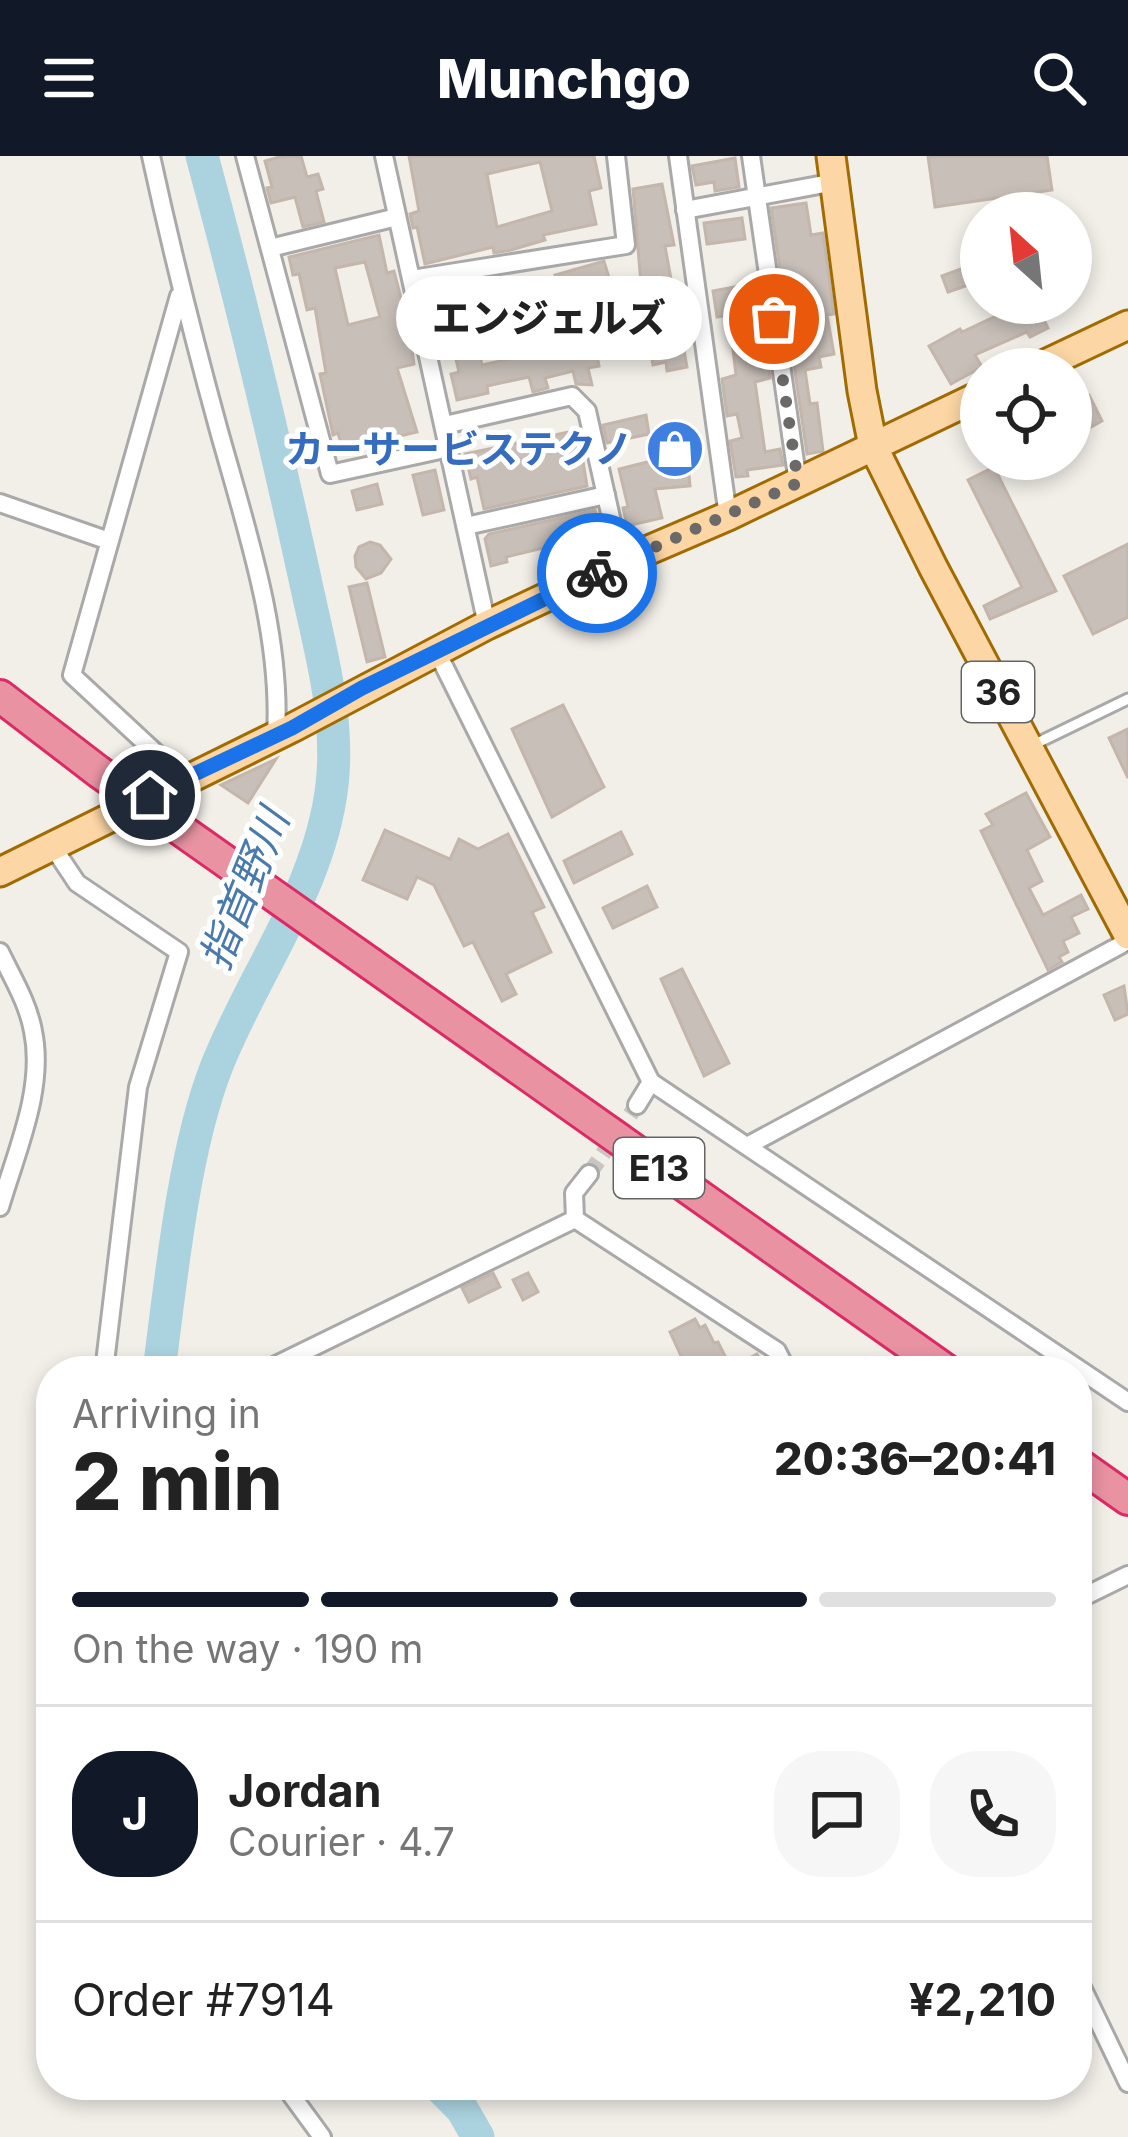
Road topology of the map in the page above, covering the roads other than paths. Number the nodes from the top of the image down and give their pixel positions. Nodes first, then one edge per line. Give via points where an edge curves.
1 (151, 156) edge
2 (245, 156) edge
3 (384, 156) edge
4 (616, 156) edge
5 (678, 156) edge
6 (752, 156) edge
7 (833, 169) edge
8 (757, 196) junction
9 (685, 210) junction
10 (398, 217) junction
11 (270, 248) junction
12 (412, 279) junction
13 (181, 291) junction
14 (1128, 325) edge
15 (1079, 348) edge
16 (960, 405) edge
17 (445, 425) junction
18 (873, 446) junction
19 (449, 448) junction
20 (798, 483) junction
21 (606, 495) junction
22 (0, 503) edge
23 (728, 516) junction
24 (466, 526) junction
25 (109, 541) junction
26 (621, 562) junction
27 (488, 626) junction
28 (437, 652) junction
29 (0, 696) edge
30 (1128, 699) edge
31 (284, 731) junction
32 (1028, 748) junction
33 (183, 778) junction
34 (51, 844) junction
35 (0, 872) edge
36 (1128, 938) edge
37 (0, 952) edge
38 (651, 1082) junction
39 (637, 1105) tunnel mouth
40 (747, 1146) junction
41 (589, 1174) tunnel mouth
42 (0, 1207) edge
43 (575, 1220) junction
44 (106, 1356) edge
45 (295, 1356) edge
46 (780, 1356) edge
47 (926, 1356) edge
48 (1060, 1356) edge
49 (1092, 1378) edge
50 (1128, 1402) edge
51 (1092, 1474) edge
52 (1128, 1499) edge
53 (1128, 1575) edge
54 (1092, 1593) edge
55 (1092, 2008) edge
56 (1128, 2084) edge
57 (295, 2100) edge
58 (322, 2137) edge

1 - 13 street
2 - 11 street
3 - 10 street
4 - 12 street via 626,244
5 - 9 street
6 - 8 street
7 - 8 street
7 - 18 main road, 36
8 - 9 street
8 - 20 street
9 - 23 street
10 - 11 street
10 - 12 street
11 - 19 street via 330,474
12 - 17 street
13 - 25 street
13 - 31 street via 247,532
14 - 15 main road
16 - 18 main road
17 - 19 street
17 - 21 street via 572,396 587,411
18 - 20 main road
18 - 32 main road, 36
19 - 24 street
20 - 23 main road
21 - 24 street
21 - 26 street
22 - 25 street
23 - 26 main road
24 - 27 street
25 - 33 street via 72,675
26 - 27 main road
27 - 28 main road
28 - 31 main road
28 - 38 street
29 - 47 highway, E13, bridge
30 - 32 lane
31 - 33 main road
32 - 36 main road, 36
33 - 34 main road
34 - 35 main road
34 - 44 street via 77,883 179,952 138,1087
36 - 40 street
37 - 42 street via 26,1007 36,1059
38 - 39 street
38 - 40 street
40 - 48 street
41 - 43 street via 574,1193
43 - 45 street
43 - 46 street
49 - 50 street
51 - 52 highway
53 - 54 street
55 - 56 street
57 - 58 street

